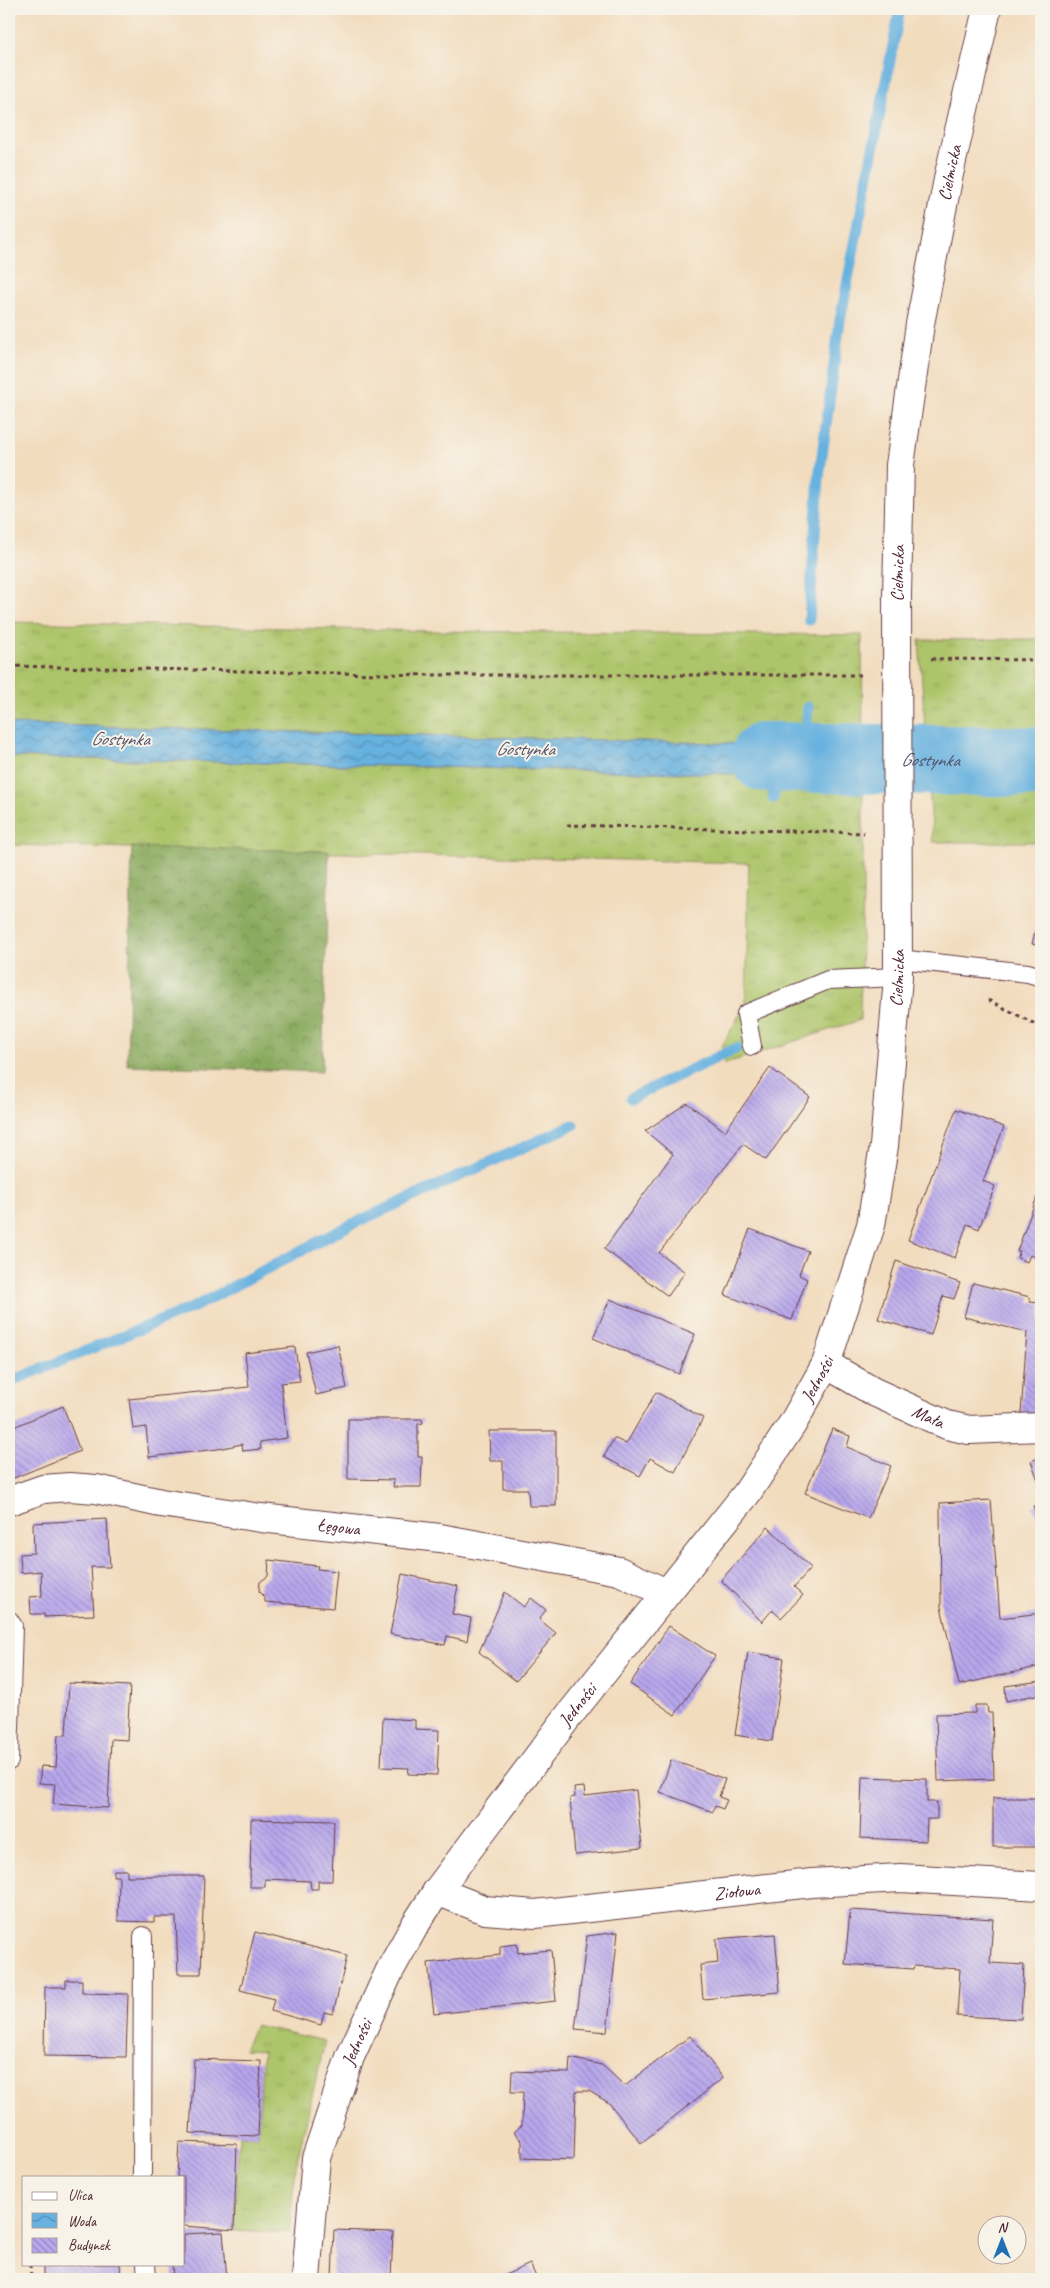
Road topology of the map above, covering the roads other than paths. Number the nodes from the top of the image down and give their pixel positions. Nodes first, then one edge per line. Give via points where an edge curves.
1 (987, 9) edge
2 (898, 968) junction
3 (1041, 977) edge
4 (752, 1046) dead end
5 (884, 1146) joint
6 (826, 1364) junction
7 (1041, 1427) edge
8 (9, 1500) edge
9 (666, 1593) junction
10 (9, 1620) edge
11 (9, 1761) edge
12 (1041, 1886) edge
13 (437, 1891) junction
14 (143, 1936) dead end
15 (142, 2176) edge
16 (146, 2266) edge
17 (147, 2279) edge
18 (306, 2279) edge

1 - 2 street, Cielmicka via 949,174 922,314 900,465
2 - 3 lane via 1028,973
2 - 4 lane via 828,980 746,1014
2 - 5 street, Cielmicka
5 - 6 street, Jedności via 870,1225
6 - 7 street, Mała via 874,1392 947,1425 970,1430
6 - 9 street, Jedności via 747,1493
8 - 9 street, Łęgowa via 43,1489 96,1489 260,1518 440,1538 619,1571
9 - 13 street, Jedności
10 - 11 lane via 13,1626
12 - 13 street, Ziołowa via 900,1878 812,1883 535,1914 485,1910
13 - 18 street, Jedności via 390,1970 350,2058 331,2112 316,2158
14 - 15 lane
16 - 17 lane

